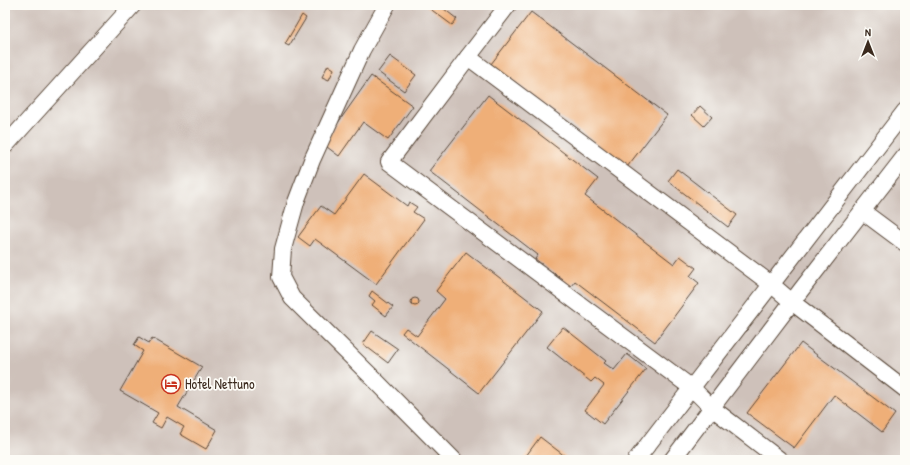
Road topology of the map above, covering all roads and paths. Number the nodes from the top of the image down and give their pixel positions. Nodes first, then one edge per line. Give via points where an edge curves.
1 (133, 5) edge
2 (387, 5) edge
3 (508, 5) edge
4 (468, 57) junction
5 (905, 111) edge
6 (5, 144) edge
7 (905, 156) edge
8 (862, 211) junction
9 (905, 244) edge
10 (771, 284) junction
11 (792, 302) junction
12 (692, 388) junction
13 (905, 389) edge
14 (712, 408) junction
15 (454, 460) edge
16 (636, 460) edge
17 (672, 460) edge
18 (780, 460) edge

1 - 6 lane
2 - 15 lane via 362,50 312,160 296,202 283,249 281,277 292,298
3 - 4 lane
4 - 10 lane
4 - 12 lane via 389,162
5 - 10 lane
7 - 8 lane
8 - 9 lane
8 - 11 lane
10 - 11 lane
10 - 12 lane
11 - 13 lane
11 - 14 lane
12 - 14 lane
12 - 16 lane
14 - 17 lane
14 - 18 lane

